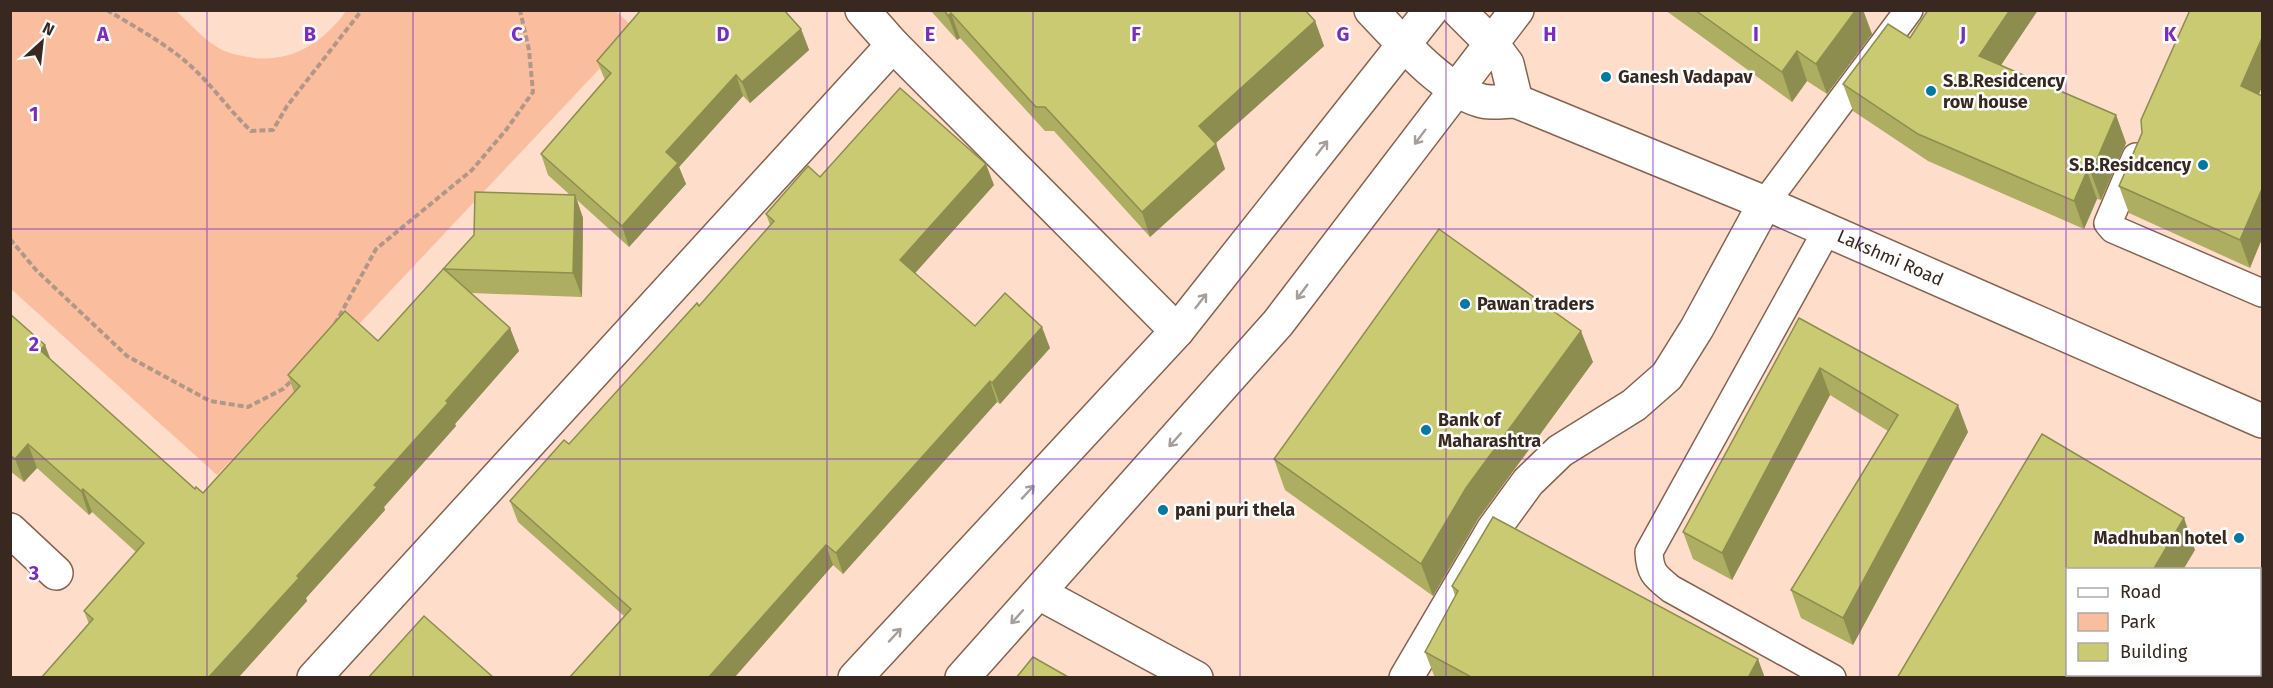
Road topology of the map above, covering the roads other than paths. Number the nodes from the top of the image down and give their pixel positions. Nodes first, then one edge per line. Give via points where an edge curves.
1 (862, 10) edge
2 (1371, 10) edge
3 (1431, 10) edge
4 (1458, 10) edge
5 (1517, 10) edge
6 (1909, 10) edge
7 (1492, 44) junction
8 (893, 45) junction
9 (1404, 45) junction
10 (1455, 90) junction
11 (1516, 101) junction
12 (2137, 154) edge
13 (1765, 203) junction
14 (1827, 230) junction
15 (2262, 293) edge
16 (1178, 331) junction
17 (2262, 421) edge
18 (10, 530) edge
19 (56, 573) dead end
20 (1039, 593) junction
21 (314, 678) edge
22 (855, 678) edge
23 (962, 678) edge
24 (1196, 678) edge
25 (1406, 678) edge
26 (1832, 678) edge

1 - 8 main road
2 - 9 main road, Lakshmi Road
3 - 9 main road
4 - 7 main road
5 - 7 main road
6 - 13 lane
7 - 10 main road
7 - 11 main road via 1507,64
8 - 16 main road
8 - 21 main road
9 - 10 main road, Lakshmi Road
16 -> 9 main road
10 - 11 main road, Lakshmi Road via 1482,101
10 -> 20 main road via 1278,323
11 - 13 main road, Lakshmi Road
12 - 15 lane via 2109,226
13 - 14 main road, Lakshmi Road
13 - 25 main road via 1697,328 1666,376 1634,405 1560,452 1528,482 1493,530
14 - 17 main road, Lakshmi Road
14 - 26 lane via 1649,552 1650,569 1671,589
22 -> 16 main road
18 - 19 main road
20 -> 23 main road
20 - 24 main road

